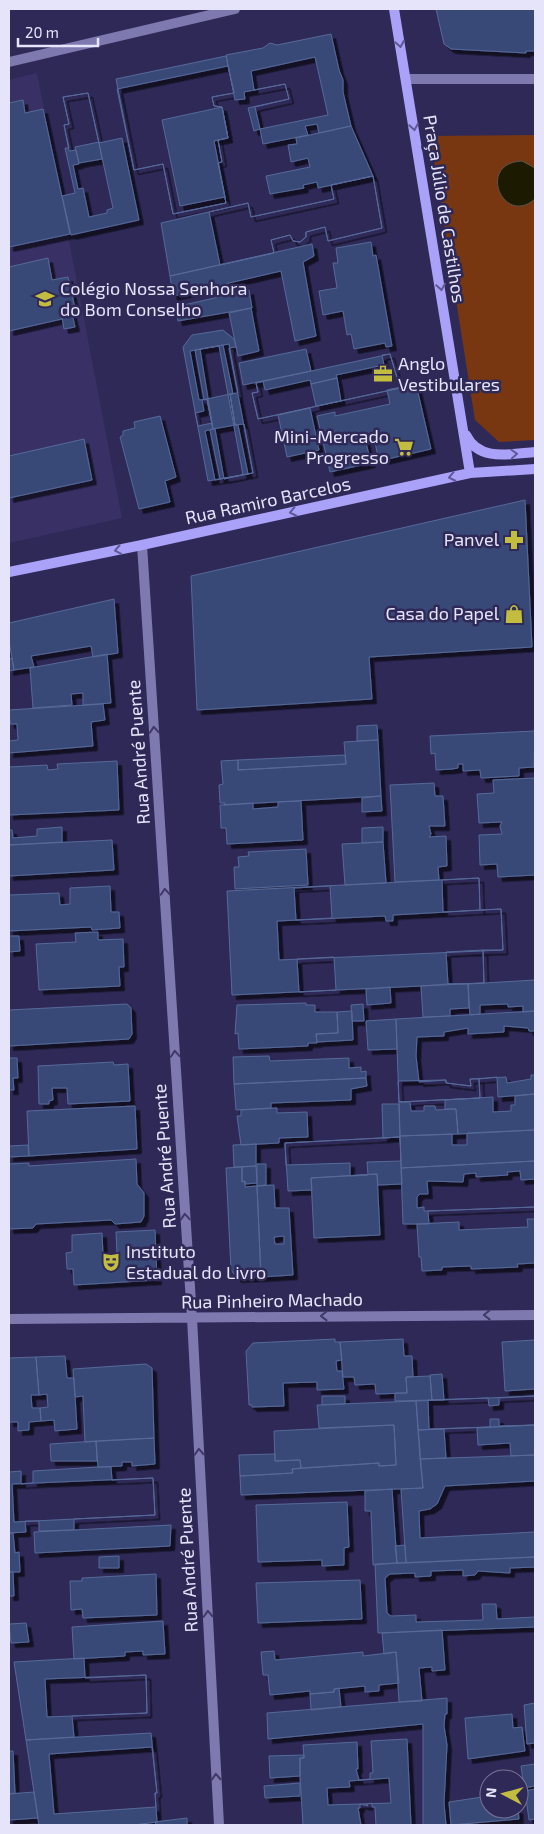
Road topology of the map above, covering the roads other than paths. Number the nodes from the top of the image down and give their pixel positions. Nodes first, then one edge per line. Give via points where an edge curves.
1 (236, 9) edge
2 (394, 9) edge
3 (9, 62) edge
4 (406, 79) junction
5 (535, 79) edge
6 (464, 432) junction
7 (535, 452) edge
8 (535, 469) edge
9 (470, 473) junction
10 (142, 545) junction
11 (9, 572) edge
12 (535, 1314) edge
13 (192, 1318) junction
14 (9, 1319) edge
15 (219, 1825) edge

1 - 3 street
2 -> 4 street, Praça Júlio de Castilhos
4 - 5 street
4 -> 6 street, Praça Júlio de Castilhos
6 -> 7 street via 475,448 484,453
6 - 9 street, Praça Júlio de Castilhos
8 - 9 street, Rua Ramiro Barcelos
9 -> 10 street, Rua Ramiro Barcelos
10 -> 11 street, Rua Ramiro Barcelos
13 -> 10 street, Rua André Puente
12 -> 13 street, Rua Pinheiro Machado
13 - 14 street, Rua Pinheiro Machado
15 -> 13 street, Rua André Puente

